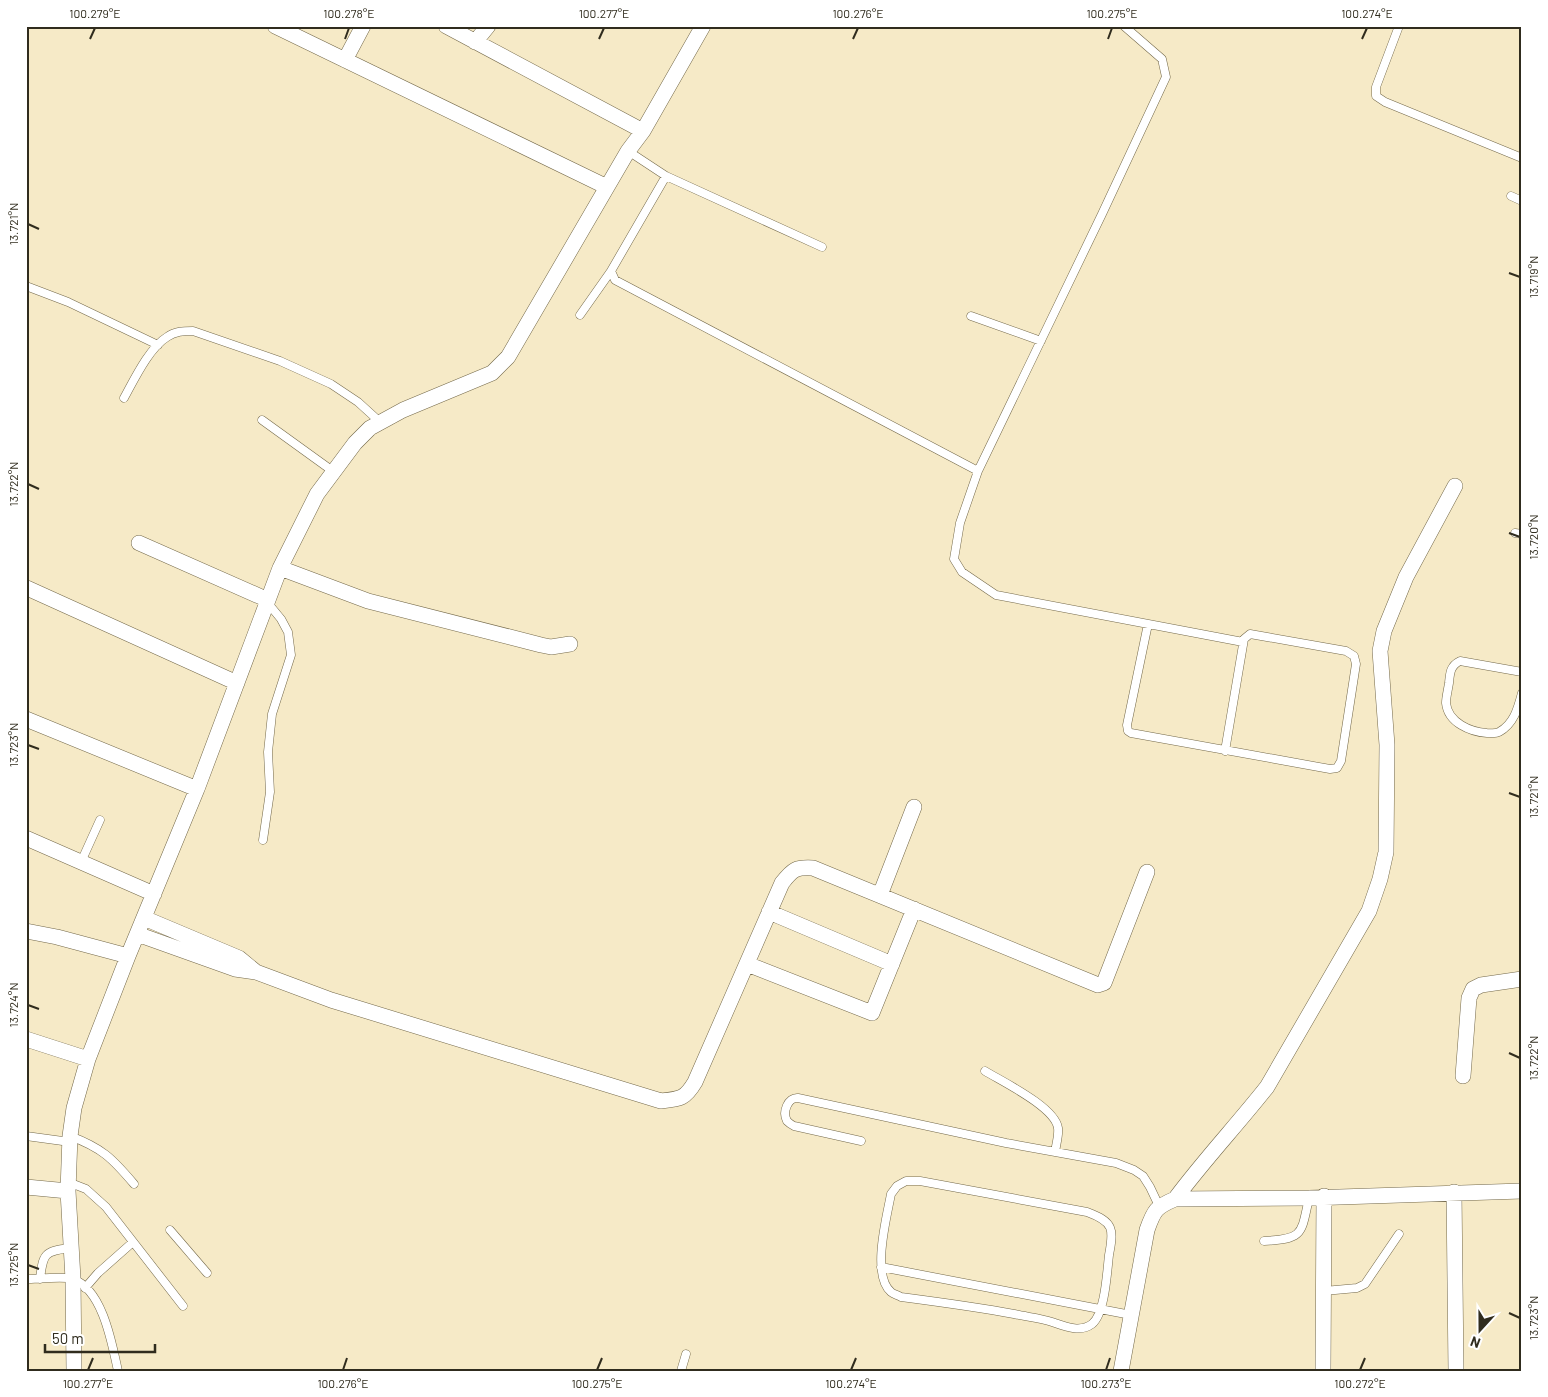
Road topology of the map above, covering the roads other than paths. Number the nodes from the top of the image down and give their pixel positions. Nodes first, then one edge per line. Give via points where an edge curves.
1 (274, 26) edge
2 (363, 26) edge
3 (446, 26) edge
4 (488, 26) edge
5 (1124, 26) edge
6 (1399, 26) edge
7 (696, 29) edge
8 (475, 42) junction
9 (346, 60) junction
10 (643, 131) junction
11 (628, 151) junction
12 (1522, 158) edge
13 (666, 176) junction
14 (607, 187) junction
15 (1511, 196) dead end
16 (1522, 201) edge
17 (822, 247) dead end
18 (611, 271) junction
19 (26, 286) edge
20 (580, 315) dead end
21 (971, 316) dead end
22 (1041, 341) junction
23 (158, 345) junction
24 (124, 398) dead end
25 (262, 420) dead end
26 (380, 422) junction
27 (978, 471) junction
28 (334, 472) junction
29 (1455, 486) dead end
30 (139, 543) dead end
31 (280, 568) junction
32 (27, 588) edge
33 (267, 601) junction
34 (1148, 624) junction
35 (1243, 642) junction
36 (570, 644) dead end
37 (1522, 672) edge
38 (237, 683) junction
39 (1522, 693) edge
40 (26, 719) edge
41 (1226, 751) junction
42 (197, 789) junction
43 (914, 807) dead end
44 (100, 820) dead end
45 (26, 838) edge
46 (262, 840) dead end
47 (80, 862) junction
48 (1147, 872) dead end
49 (154, 894) junction
50 (880, 895) junction
51 (914, 909) junction
52 (769, 912) junction
53 (144, 918) junction
54 (26, 931) edge
55 (137, 934) junction
56 (128, 956) junction
57 (747, 964) junction
58 (892, 964) junction
59 (256, 972) junction
60 (1522, 979) edge
61 (26, 1039) edge
62 (88, 1059) junction
63 (985, 1071) dead end
64 (1463, 1076) dead end
65 (26, 1136) edge
66 (70, 1139) junction
67 (861, 1141) dead end
68 (1055, 1152) junction
69 (134, 1184) dead end
70 (68, 1186) junction
71 (26, 1187) edge
72 (1522, 1191) edge
73 (1454, 1192) junction
74 (1317, 1197) junction
75 (1175, 1199) junction
76 (1159, 1206) junction
77 (170, 1230) dead end
78 (1399, 1234) dead end
79 (1264, 1241) dead end
80 (133, 1242) junction
81 (70, 1248) junction
82 (881, 1267) junction
83 (207, 1273) dead end
84 (26, 1279) edge
85 (40, 1279) junction
86 (72, 1279) junction
87 (86, 1288) junction
88 (1324, 1291) junction
89 (183, 1306) dead end
90 (1101, 1309) junction
91 (1131, 1315) junction
92 (686, 1354) dead end
93 (74, 1371) edge
94 (118, 1371) edge
95 (681, 1371) edge
96 (1121, 1371) edge
97 (1323, 1371) edge
98 (1456, 1371) edge

1 - 9 street
2 - 9 street
3 - 8 street
4 - 8 street
5 - 22 lane via 1162,59 1166,77
6 - 12 lane via 1376,86 1376,96
7 - 10 street
8 - 10 street
9 - 14 street
10 - 11 street
11 - 13 lane
11 - 14 street
13 - 17 lane
13 - 18 lane
14 - 26 street via 508,357 492,373
15 - 16 lane
18 - 20 lane
18 - 27 lane via 620,284
19 - 23 lane via 68,302
21 - 22 lane
22 - 27 lane
23 - 24 lane via 142,365
23 - 26 lane via 180,331 193,331 227,342 331,384
25 - 28 lane
26 - 28 street via 355,443
27 - 34 lane via 960,523 954,560 962,572 996,595
28 - 31 street via 317,494
29 - 75 street via 1406,577 1382,638 1380,651 1387,745 1386,852 1369,911 1267,1087
30 - 33 street
31 - 33 street
31 - 36 street via 368,601 541,645
32 - 38 street
33 - 38 street
33 - 46 lane via 288,632 290,655 272,714 268,752 270,792
34 - 35 lane
34 - 41 lane via 1128,731
35 - 41 lane
35 - 41 lane via 1250,634 1346,651 1354,656 1356,664 1341,761 1337,768 1330,769
37 - 39 lane via 1460,660 1450,671 1446,704 1462,726 1476,732 1497,733 1516,715
38 - 42 street
40 - 42 street
42 - 49 street
43 - 50 street
44 - 47 lane
45 - 47 street
47 - 49 street
48 - 51 street via 1104,983 1098,985
49 - 53 street
50 - 51 street
50 - 52 street via 813,868 800,868 791,871 782,883
51 - 58 street
52 - 57 street
52 - 58 street
53 - 55 street
53 - 59 street via 240,958
54 - 56 street
55 - 56 street
55 - 59 street via 235,970
56 - 62 street
57 - 58 street via 872,1013
57 - 59 street via 689,1092 683,1098 661,1101 331,1000
60 - 64 street via 1473,989 1469,998
61 - 62 street
62 - 66 street via 74,1108
63 - 68 lane via 1043,1106 1053,1117 1058,1128
65 - 66 lane
66 - 69 lane via 91,1144 104,1152
66 - 70 street
67 - 68 lane via 794,1126 786,1116 790,1100 793,1097
68 - 76 lane via 1116,1163 1134,1170 1143,1176
70 - 71 street
70 - 80 lane via 86,1189 97,1197
70 - 81 street
72 - 73 street
73 - 74 street
73 - 98 street
74 - 75 street
74 - 79 lane via 1298,1233 1285,1240
74 - 88 street
75 - 76 street
76 - 91 street via 1147,1230
77 - 83 lane
78 - 88 lane via 1365,1284 1357,1288
80 - 87 lane
80 - 89 lane
81 - 85 lane via 46,1254
81 - 86 street
82 - 90 lane
82 - 90 lane via 891,1292 902,1297 980,1307 1081,1329 1091,1325
82 - 90 lane via 880,1254 891,1194 906,1181 1087,1212 1104,1218 1112,1239
84 - 85 lane
85 - 86 lane
86 - 87 lane
86 - 93 street
87 - 94 lane via 110,1333
88 - 97 street
90 - 91 lane
91 - 96 street
92 - 95 lane

